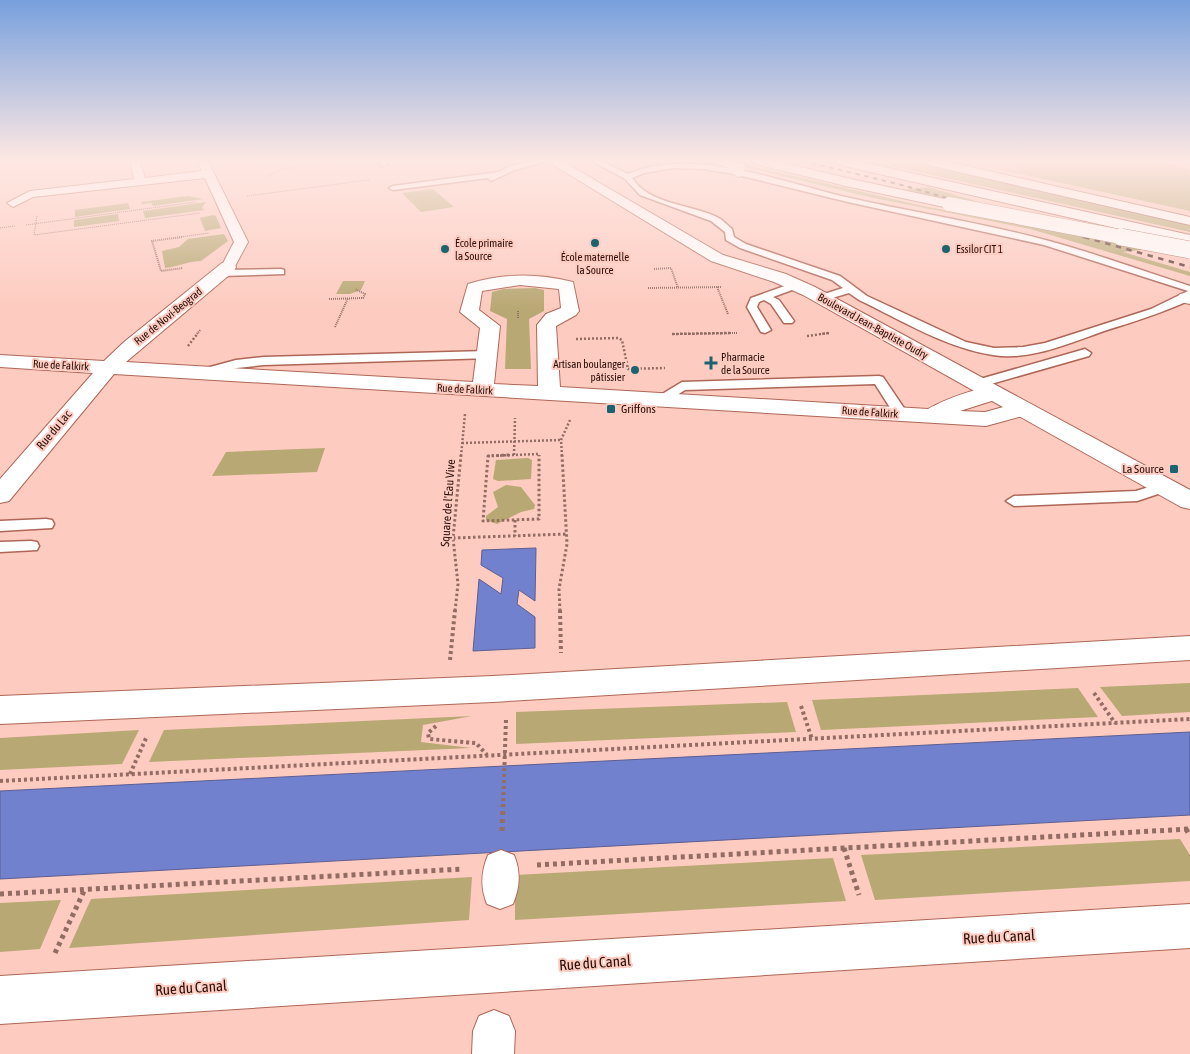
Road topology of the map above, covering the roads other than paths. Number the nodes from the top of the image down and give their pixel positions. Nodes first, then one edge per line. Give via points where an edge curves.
1 (225, 210) edge
2 (636, 210) edge
3 (690, 210) edge
4 (895, 210) edge
5 (989, 210) edge
6 (1058, 210) edge
7 (1143, 210) edge
8 (1190, 221) edge
9 (1190, 240) edge
10 (1190, 250) edge
11 (227, 267) junction
12 (281, 272) dead end
13 (796, 284) junction
14 (851, 290) junction
15 (1189, 295) edge
16 (763, 296) junction
17 (822, 298) junction
18 (788, 321) dead end
19 (764, 330) dead end
20 (1085, 353) dead end
21 (487, 355) junction
22 (0, 361) edge
23 (109, 367) junction
24 (203, 373) junction
25 (985, 389) junction
26 (483, 390) junction
27 (549, 393) junction
28 (661, 399) junction
29 (1022, 409) junction
30 (901, 414) junction
31 (930, 416) junction
32 (1164, 487) junction
33 (0, 495) edge
34 (1014, 501) dead end
35 (1190, 501) edge
36 (46, 524) dead end
37 (0, 526) edge
38 (31, 546) dead end
39 (0, 547) edge
40 (1190, 648) edge
41 (0, 710) edge
42 (1190, 926) edge
43 (0, 1000) edge

1 - 11 street via 241,242
2 - 13 main road, Boulevard Jean-Baptiste Oudry via 717,258
3 - 14 lane via 715,219 729,231 729,238 743,246 836,278
4 - 15 lane via 1046,243
5 - 10 main road, bridge
6 - 9 main road
7 - 8 main road
11 - 12 lane
11 - 23 main road, Rue de Novi-Beograd
13 - 16 lane
13 - 17 main road, Boulevard Jean-Baptiste Oudry
14 - 15 lane via 954,340 994,352 1048,346 1155,311
14 - 17 lane
16 - 18 lane via 774,302
16 - 19 lane via 755,300 752,307
17 - 25 main road, Boulevard Jean-Baptiste Oudry
20 - 25 lane
21 - 24 lane via 264,362 236,364
21 - 26 main road
21 - 27 main road via 490,326 469,312 474,288 490,282 552,281 567,286 570,311 546,324
22 - 23 main road, Rue de Falkirk
23 - 24 main road, Rue de Falkirk
23 - 33 main road, Rue du Lac
24 - 26 main road, Rue de Falkirk
25 - 29 main road, Boulevard Jean-Baptiste Oudry
25 - 31 main road, Rue de Falkirk
26 - 27 main road, Rue de Falkirk
27 - 28 main road, Rue de Falkirk
28 - 30 main road, Rue de Falkirk
28 - 30 lane via 682,386 879,380
29 - 31 main road, Rue de Falkirk via 986,419
29 - 32 main road, Boulevard Jean-Baptiste Oudry
30 - 31 main road, Rue de Falkirk
32 - 34 lane via 1137,496
32 - 35 main road, Boulevard Jean-Baptiste Oudry
36 - 37 lane
38 - 39 lane
40 - 41 main road via 493,689
42 - 43 main road, Rue du Canal

